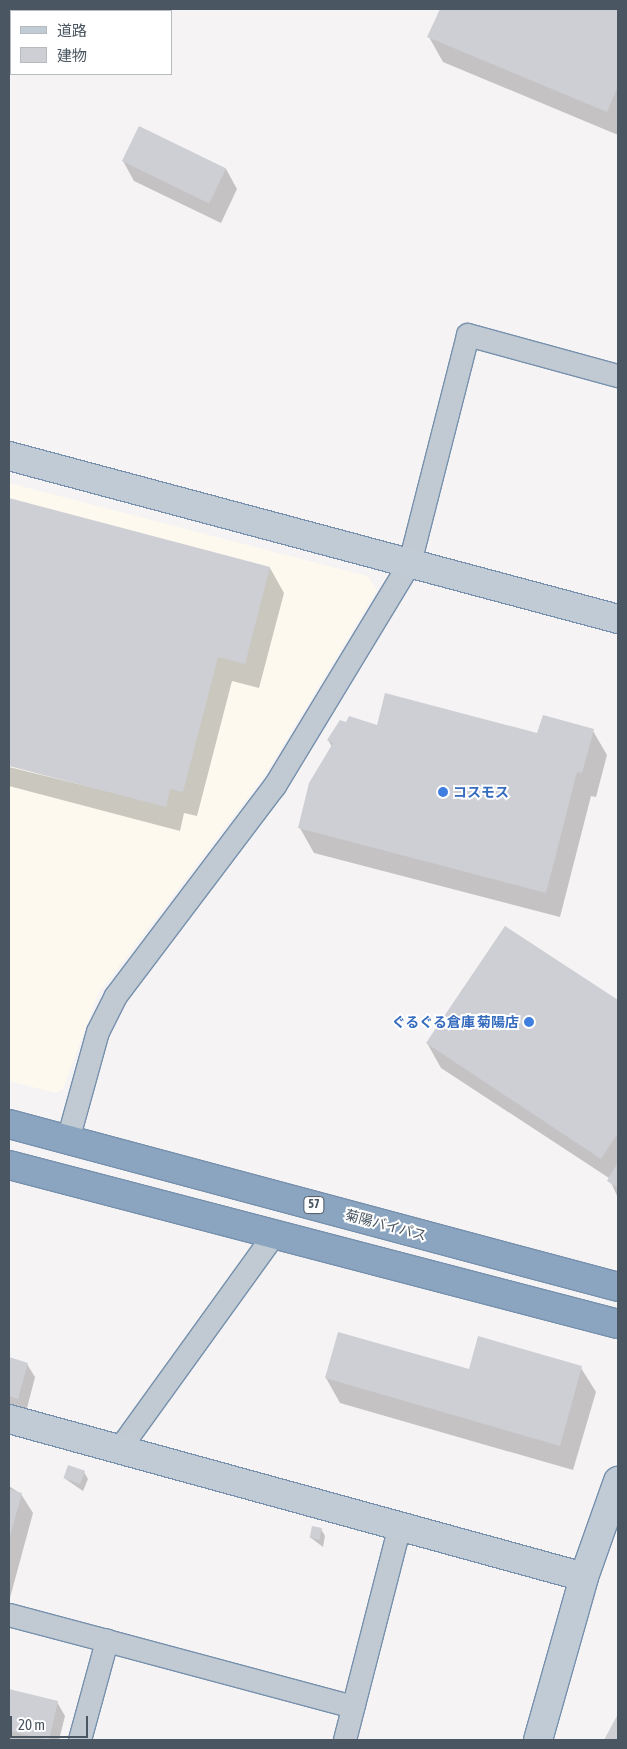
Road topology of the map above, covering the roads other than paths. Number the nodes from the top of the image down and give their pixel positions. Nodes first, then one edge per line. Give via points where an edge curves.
1 (618, 376) edge
2 (9, 456) edge
3 (410, 563) junction
4 (618, 619) edge
5 (9, 1124) edge
6 (68, 1140) junction
7 (9, 1165) edge
8 (275, 1234) junction
9 (618, 1287) edge
10 (618, 1324) edge
11 (9, 1419) edge
12 (119, 1450) junction
13 (618, 1481) edge
14 (400, 1526) junction
15 (584, 1577) junction
16 (9, 1615) edge
17 (107, 1641) junction
18 (353, 1707) junction
19 (80, 1740) edge
20 (346, 1740) edge
21 (538, 1740) edge

1 - 3 street via 468,334
2 - 3 street
3 - 4 street
3 - 6 street via 275,786 116,996 98,1032
5 - 6 highway, 菊陽バイパス / 57
6 - 9 highway, 菊陽バイパス / 57
7 - 8 highway
8 - 10 highway
8 - 12 street
11 - 12 street
12 - 14 street
13 - 15 street
14 - 15 street
14 - 18 street
15 - 21 street
16 - 17 street
17 - 18 street
17 - 19 street
18 - 20 street

